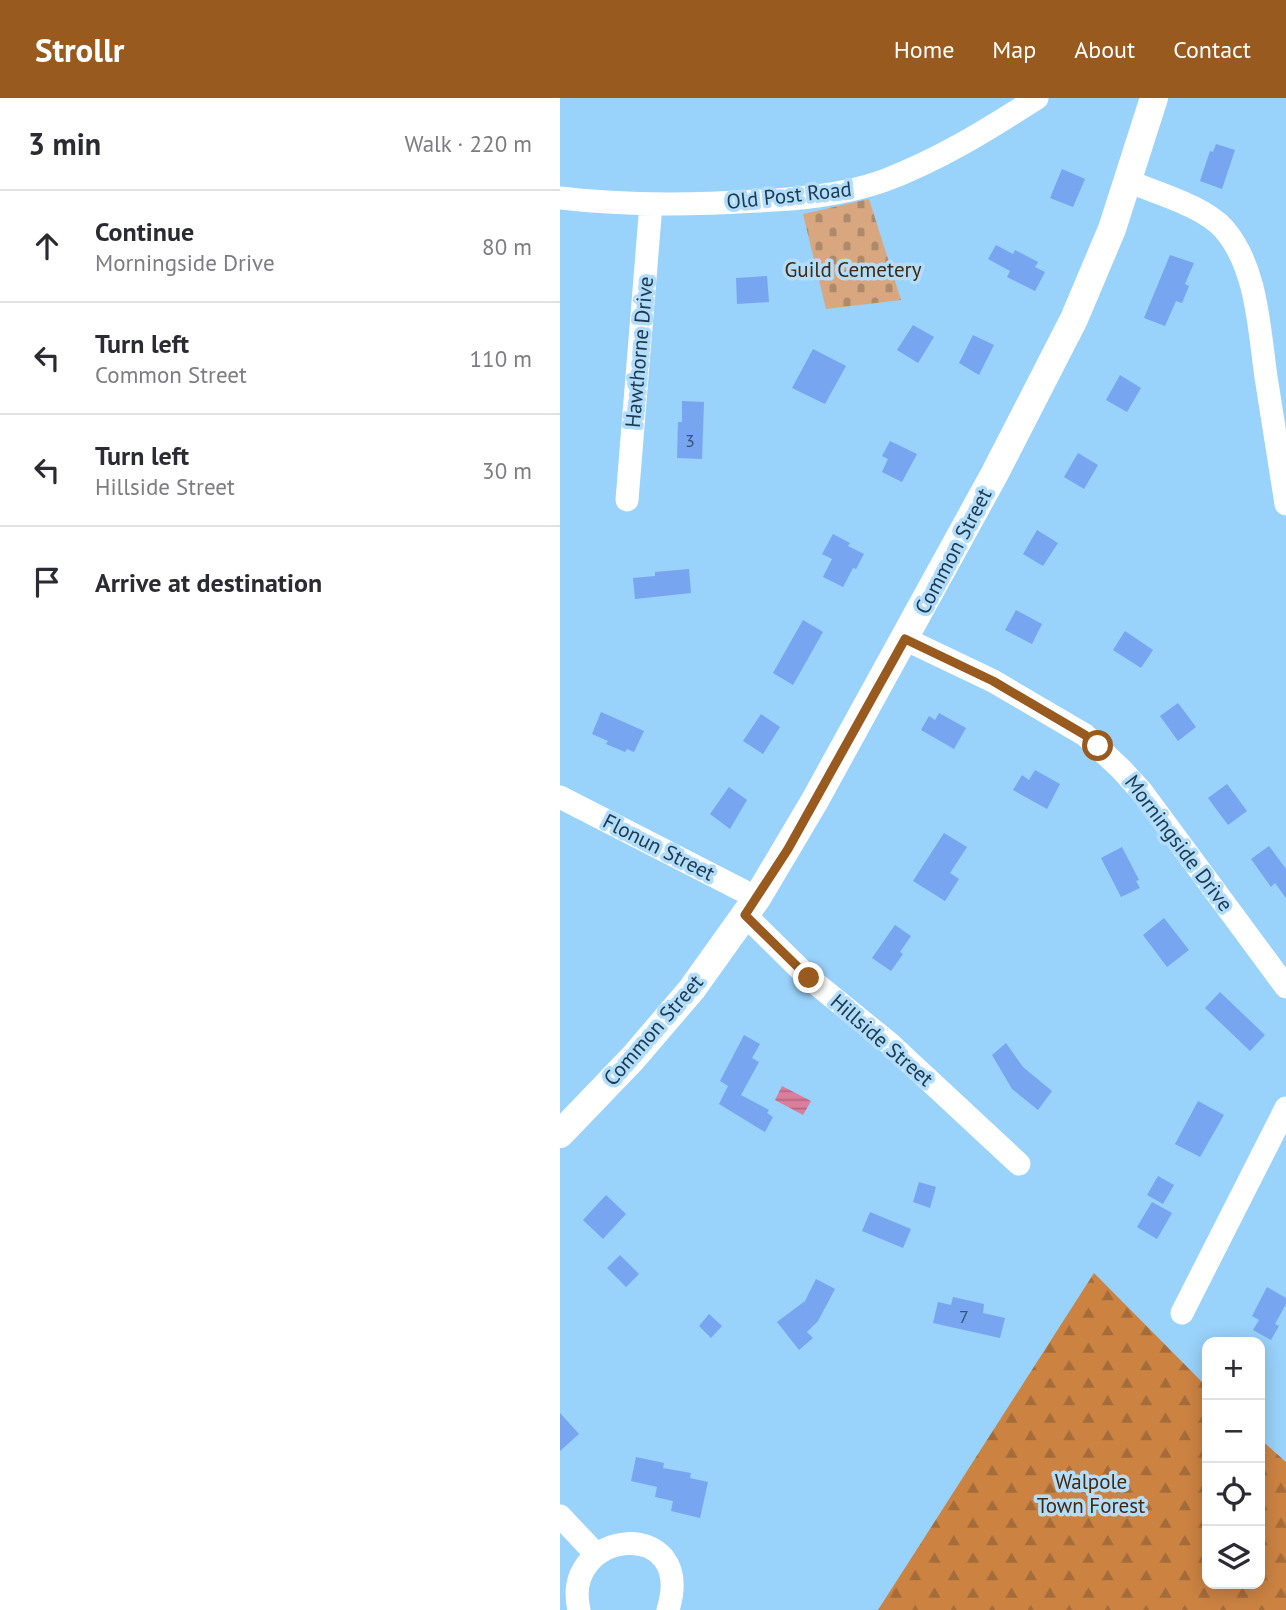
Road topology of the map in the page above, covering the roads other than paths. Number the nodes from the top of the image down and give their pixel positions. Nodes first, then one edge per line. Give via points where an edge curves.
1 (1037, 98) edge
2 (1154, 98) edge
3 (1128, 181) junction
4 (560, 198) edge
5 (651, 204) junction
6 (627, 500) dead end
7 (1286, 504) edge
8 (905, 639) junction
9 (560, 797) edge
10 (751, 907) junction
11 (1286, 987) edge
12 (1286, 1108) edge
13 (560, 1134) edge
14 (1019, 1164) dead end
15 (1182, 1313) dead end
16 (560, 1516) edge
17 (594, 1552) junction
18 (579, 1610) edge
19 (668, 1610) edge

1 - 5 street, Old Post Road via 967,143 881,182 782,200
2 - 3 main road, Common Street
3 - 7 street via 1205,215 1222,227 1239,251 1257,314
3 - 8 main road, Common Street via 1073,319
4 - 5 street, Old Post Road
5 - 6 street, Hawthorne Drive
8 - 10 main road, Common Street
8 - 11 street, Morningside Drive via 993,681 1085,735 1103,751 1142,792
9 - 10 street, Flonun Street
10 - 13 main road, Common Street via 692,989
10 - 14 street, Hillside Street via 809,978 889,1043
12 - 15 street
16 - 17 street
17 - 18 street via 579,1570 575,1594
17 - 19 street via 627,1542 658,1556 673,1587

